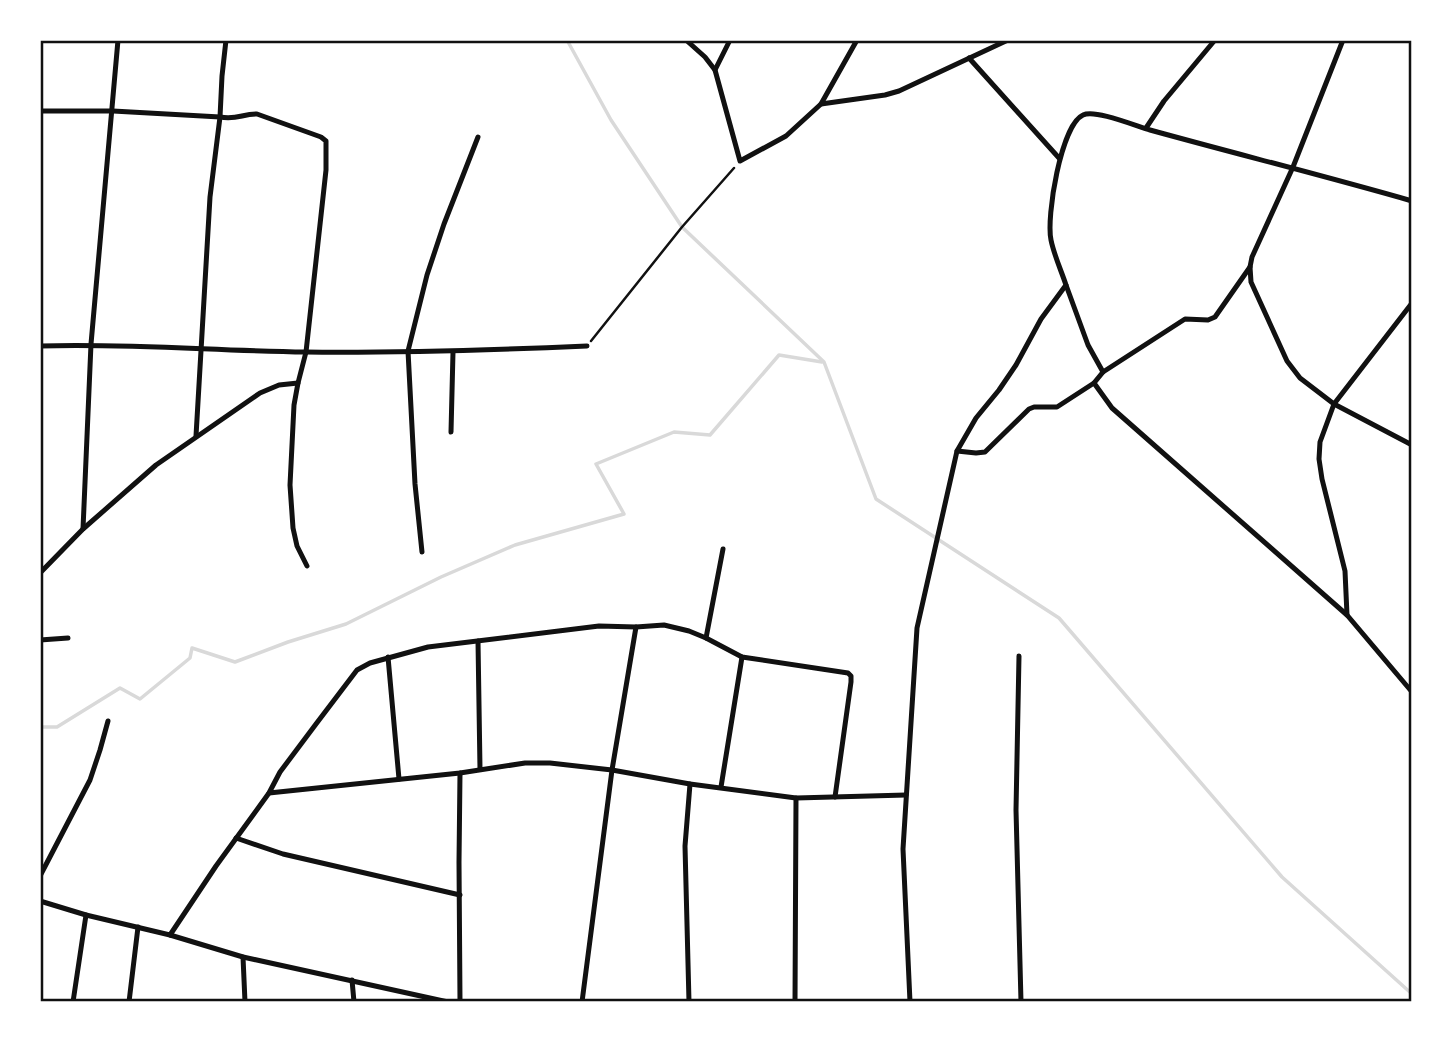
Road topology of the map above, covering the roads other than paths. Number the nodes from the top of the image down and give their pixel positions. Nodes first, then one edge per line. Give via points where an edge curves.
1 (118, 40) edge
2 (226, 40) edge
3 (686, 40) edge
4 (730, 40) edge
5 (857, 40) edge
6 (1008, 40) edge
7 (1215, 40) edge
8 (1343, 40) edge
9 (970, 58) junction
10 (715, 70) junction
11 (821, 104) junction
12 (40, 111) edge
13 (113, 111) junction
14 (220, 117) junction
15 (1146, 128) junction
16 (478, 136) dead end
17 (1059, 158) junction
18 (1293, 167) junction
19 (1412, 201) edge
20 (1250, 267) junction
21 (1066, 285) junction
22 (1412, 303) edge
23 (90, 344) junction
24 (40, 346) edge
25 (587, 346) road end
26 (200, 349) junction
27 (408, 351) junction
28 (306, 352) junction
29 (453, 352) junction
30 (1103, 372) junction
31 (298, 383) junction
32 (1094, 383) junction
33 (1334, 404) junction
34 (452, 432) dead end
35 (196, 436) junction
36 (1412, 445) edge
37 (957, 451) junction
38 (83, 529) junction
39 (723, 549) dead end
40 (422, 552) dead end
41 (307, 566) dead end
42 (40, 573) edge
43 (1347, 615) junction
44 (636, 627) junction
45 (68, 638) dead end
46 (706, 638) junction
47 (40, 640) edge
48 (478, 641) junction
49 (1019, 656) dead end
50 (388, 657) junction
51 (742, 657) junction
52 (1409, 682) edge
53 (1412, 692) edge
54 (108, 721) dead end
55 (480, 769) junction
56 (612, 770) junction
57 (460, 773) junction
58 (399, 779) junction
59 (690, 784) junction
60 (721, 787) junction
61 (269, 793) junction
62 (905, 795) junction
63 (835, 797) junction
64 (796, 798) junction
65 (236, 838) junction
66 (40, 876) edge
67 (460, 895) junction
68 (40, 901) edge
69 (86, 915) junction
70 (138, 927) junction
71 (170, 935) junction
72 (243, 957) junction
73 (352, 981) junction
74 (74, 1002) edge
75 (129, 1002) edge
76 (244, 1002) edge
77 (354, 1002) edge
78 (448, 1002) edge
79 (460, 1002) edge
80 (582, 1002) edge
81 (689, 1002) edge
82 (795, 1002) edge
83 (909, 1002) edge
84 (1021, 1002) edge

1 - 13 street
2 - 14 street
3 - 10 street
4 - 10 street
5 - 11 street
6 - 9 street
7 - 15 street
8 - 18 street
9 - 11 street via 892,93
9 - 17 street
10 - 11 street via 740,161 786,136
12 - 13 street
13 - 14 street
13 - 23 street
14 - 26 street
14 - 28 street via 257,114 326,141
15 - 17 street via 1085,113 1076,121
15 - 18 street
16 - 27 street via 427,275
17 - 21 street via 1049,223
18 - 19 street
18 - 20 street
20 - 30 street via 1215,317 1185,319
20 - 33 street via 1251,282 1287,361 1300,378
21 - 30 street
21 - 37 street
22 - 33 street
23 - 24 street
23 - 26 street
23 - 38 street
25 - 29 street
26 - 28 street
26 - 35 street
27 - 28 street
27 - 29 street
27 - 40 street
28 - 31 street
29 - 34 street
30 - 32 street
31 - 35 street via 260,393
31 - 41 street via 290,485 295,537
32 - 37 street via 1057,407 1029,410 985,452
32 - 43 street via 1112,408
33 - 36 street
33 - 43 street via 1320,442 1319,459 1345,571
35 - 38 street
37 - 62 street via 917,628
38 - 42 street
39 - 46 street
43 - 52 street
44 - 46 street via 664,625
44 - 48 street via 600,626
44 - 56 street
45 - 47 street
46 - 51 street
48 - 50 street via 428,646
48 - 55 street
49 - 84 street via 1016,810
50 - 58 street
50 - 61 street via 357,670
51 - 60 street
51 - 63 street via 851,676
52 - 53 street
54 - 66 street via 90,780
55 - 56 street via 550,763
55 - 57 street
56 - 59 street
56 - 80 street
57 - 58 street
57 - 67 street
58 - 61 street
59 - 60 street
59 - 81 street via 685,846
60 - 64 street
61 - 65 street
62 - 63 street
62 - 83 street
63 - 64 street
64 - 82 street
65 - 67 street via 283,854
65 - 71 street
67 - 79 street
68 - 69 street
69 - 70 street
69 - 74 street
70 - 71 street
70 - 75 street
71 - 72 street
72 - 73 street
72 - 76 street
73 - 77 street
73 - 78 street

